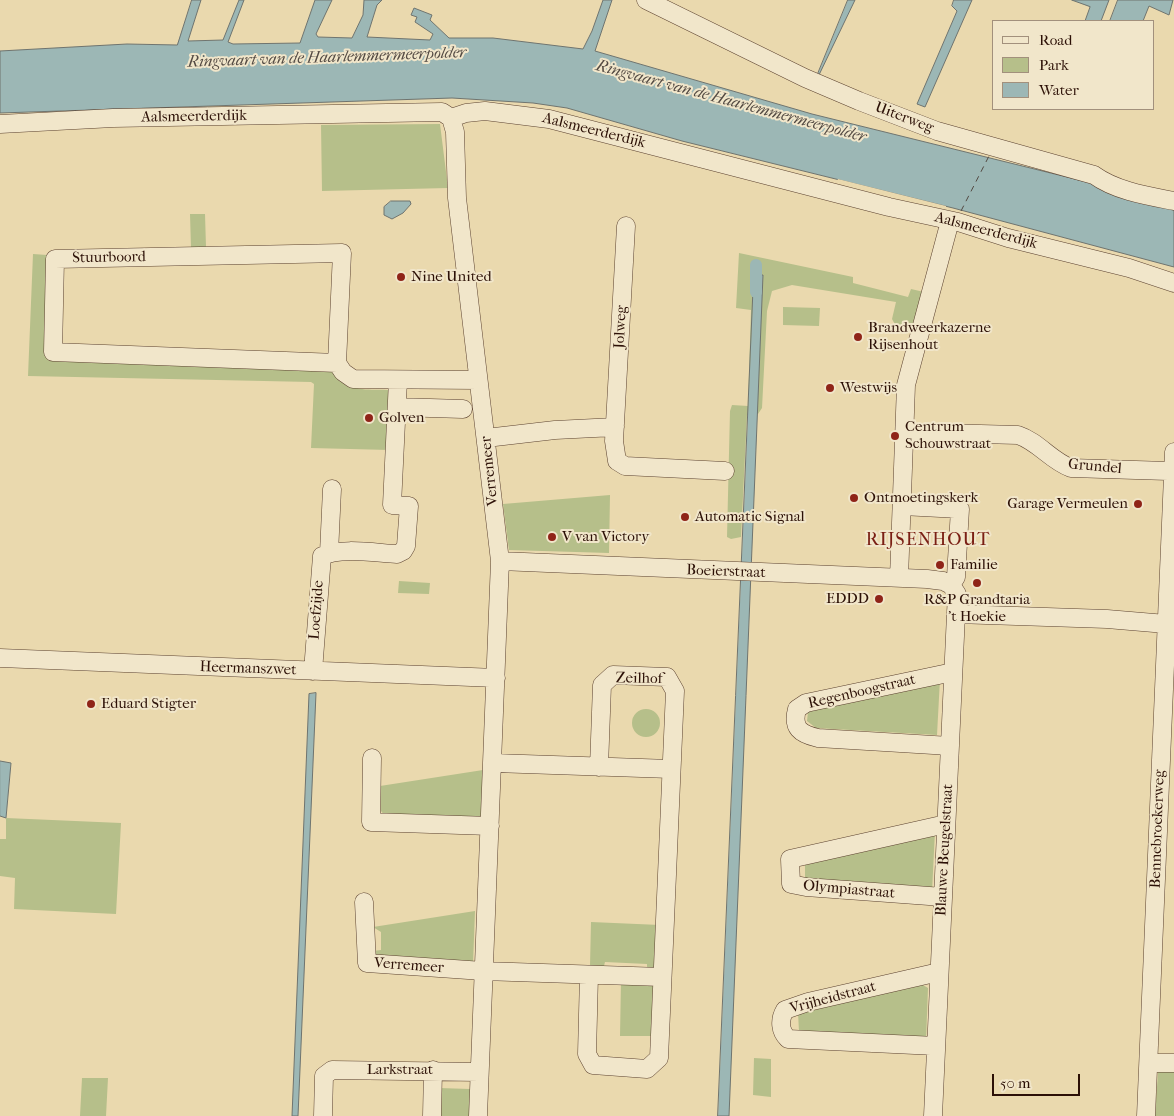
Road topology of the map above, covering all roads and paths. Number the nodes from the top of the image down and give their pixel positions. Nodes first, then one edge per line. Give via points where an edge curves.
1 (646, 0) edge
2 (451, 118) junction
3 (0, 124) edge
4 (1174, 201) edge
5 (950, 221) junction
6 (626, 226) dead end
7 (1174, 282) edge
8 (337, 363) junction
9 (398, 380) junction
10 (478, 380) junction
11 (397, 407) junction
12 (463, 409) dead end
13 (616, 427) junction
14 (904, 432) junction
15 (486, 438) junction
16 (1174, 452) edge
17 (724, 471) dead end
18 (1173, 475) edge
19 (332, 489) dead end
20 (902, 506) junction
21 (1173, 523) edge
22 (329, 553) junction
23 (500, 562) junction
24 (899, 578) junction
25 (952, 585) junction
26 (956, 614) junction
27 (1166, 624) junction
28 (0, 658) edge
29 (313, 671) junction
30 (953, 672) junction
31 (496, 678) junction
32 (950, 746) junction
33 (372, 758) dead end
34 (494, 763) junction
35 (598, 767) junction
36 (671, 769) junction
37 (946, 824) junction
38 (490, 826) junction
39 (943, 897) junction
40 (364, 902) dead end
41 (483, 971) junction
42 (939, 972) junction
43 (589, 975) junction
44 (662, 977) junction
45 (936, 1046) junction
46 (1149, 1063) junction
47 (1174, 1063) edge
48 (433, 1070) junction
49 (479, 1072) junction
50 (323, 1116) edge
51 (432, 1116) edge
52 (478, 1116) edge
53 (933, 1116) edge
54 (1146, 1116) edge

1 - 4 street, Uiterweg via 805,78 937,132 1094,175 1142,194
2 - 3 street, Aalsmeerderdijk via 442,112 422,112 113,118
2 - 5 street, Aalsmeerderdijk via 485,111 549,119
2 - 10 street, Verremeer via 455,132 457,198
5 - 7 street, Aalsmeerderdijk
5 - 14 street via 910,370
6 - 13 street, Jolweg
8 - 8 street, Stuurboord via 53,352 55,259 342,253
8 - 9 street via 353,378
9 - 10 street
9 - 11 street
10 - 15 street, Verremeer
11 - 12 street
11 - 22 street via 392,505 409,506 406,546 397,554
13 - 15 street
13 - 17 street, Jolweg via 615,457 620,465
14 - 18 street, Grundel via 1018,436 1028,439 1060,464 1071,468 1168,471
14 - 20 street
15 - 23 street, Verremeer
16 - 18 street, Bennebroekerweg
18 - 21 street, Bennebroekerweg
19 - 22 street, Loefzijde
20 - 24 street
20 - 25 street via 960,509 956,577
21 - 27 street, Bennebroekerweg
22 - 29 street, Loefzijde via 322,556 320,564
23 - 24 street, Boeierstraat
23 - 31 street, Verremeer
24 - 25 street, Boeierstraat via 927,578
25 - 26 street, Blauwe Beugelstraat via 957,594
26 - 27 street
26 - 30 street, Blauwe Beugelstraat
27 - 46 street, Bennebroekerweg
28 - 29 street, Heermanszwet
29 - 31 street, Heermanszwet
30 - 32 street, Blauwe Beugelstraat
30 - 32 street, Regenboogstraat via 806,703 797,709 794,719 797,729 804,735 818,738
31 - 34 street, Verremeer
32 - 37 street, Blauwe Beugelstraat
33 - 38 street via 371,822
34 - 35 street
34 - 38 street, Verremeer
35 - 36 street
35 - 36 street, Zeilhof via 602,685 613,675 668,677 675,691
36 - 44 street, Zeilhof
37 - 39 street, Blauwe Beugelstraat
37 - 39 street, Olympiastraat via 790,859 790,884
38 - 41 street, Verremeer
39 - 42 street, Blauwe Beugelstraat
40 - 41 street, Verremeer via 367,963
41 - 43 street
41 - 49 street, Verremeer
42 - 45 street, Blauwe Beugelstraat
42 - 45 street, Vrijheidstraat via 792,1007 785,1010 781,1026 782,1034 788,1039
43 - 44 street
43 - 44 street, Zeilhof via 587,1054 593,1065 646,1069 659,1058
45 - 53 street, Blauwe Beugelstraat
46 - 47 street
46 - 54 street, Bennebroekerweg
48 - 49 street, Larkstraat
48 - 50 street, Larkstraat via 332,1070 324,1076
48 - 51 street
49 - 52 street, Verremeer

